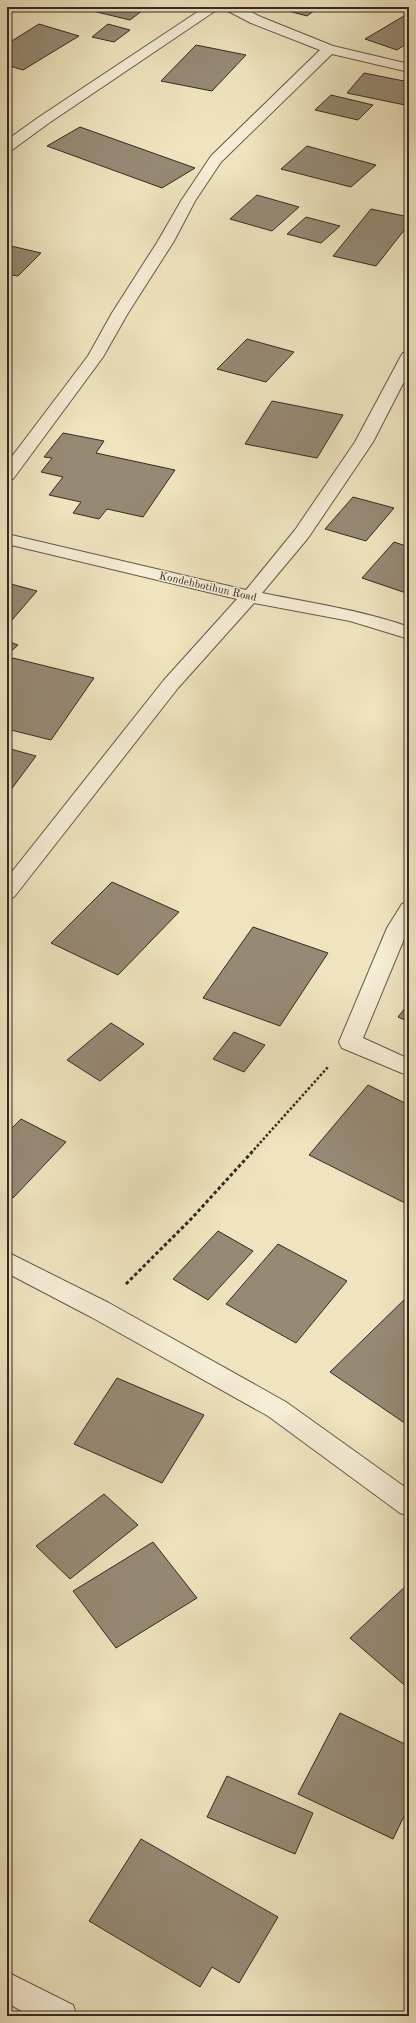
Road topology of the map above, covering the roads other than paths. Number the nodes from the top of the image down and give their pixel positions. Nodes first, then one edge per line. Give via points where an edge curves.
1 (214, 7) edge
2 (232, 7) edge
3 (329, 49) junction
4 (409, 68) edge
5 (7, 147) edge
6 (409, 356) edge
7 (7, 475) edge
8 (7, 539) edge
9 (250, 596) junction
10 (409, 633) edge
11 (7, 892) edge
12 (409, 909) edge
13 (409, 1068) edge
14 (7, 1262) edge
15 (409, 1505) edge
16 (7, 1987) edge
17 (62, 2016) edge

1 - 5 street
2 - 3 street via 256,20
3 - 4 street
3 - 7 street via 216,159 95,357
6 - 9 street via 364,442 302,534
8 - 9 street, Kondehbotihun Road
9 - 10 street, Kondehbotihun Road via 336,613 395,627
9 - 11 street via 171,684
12 - 13 street via 398,928 350,1042
14 - 15 street via 100,1310 277,1409
16 - 17 street

